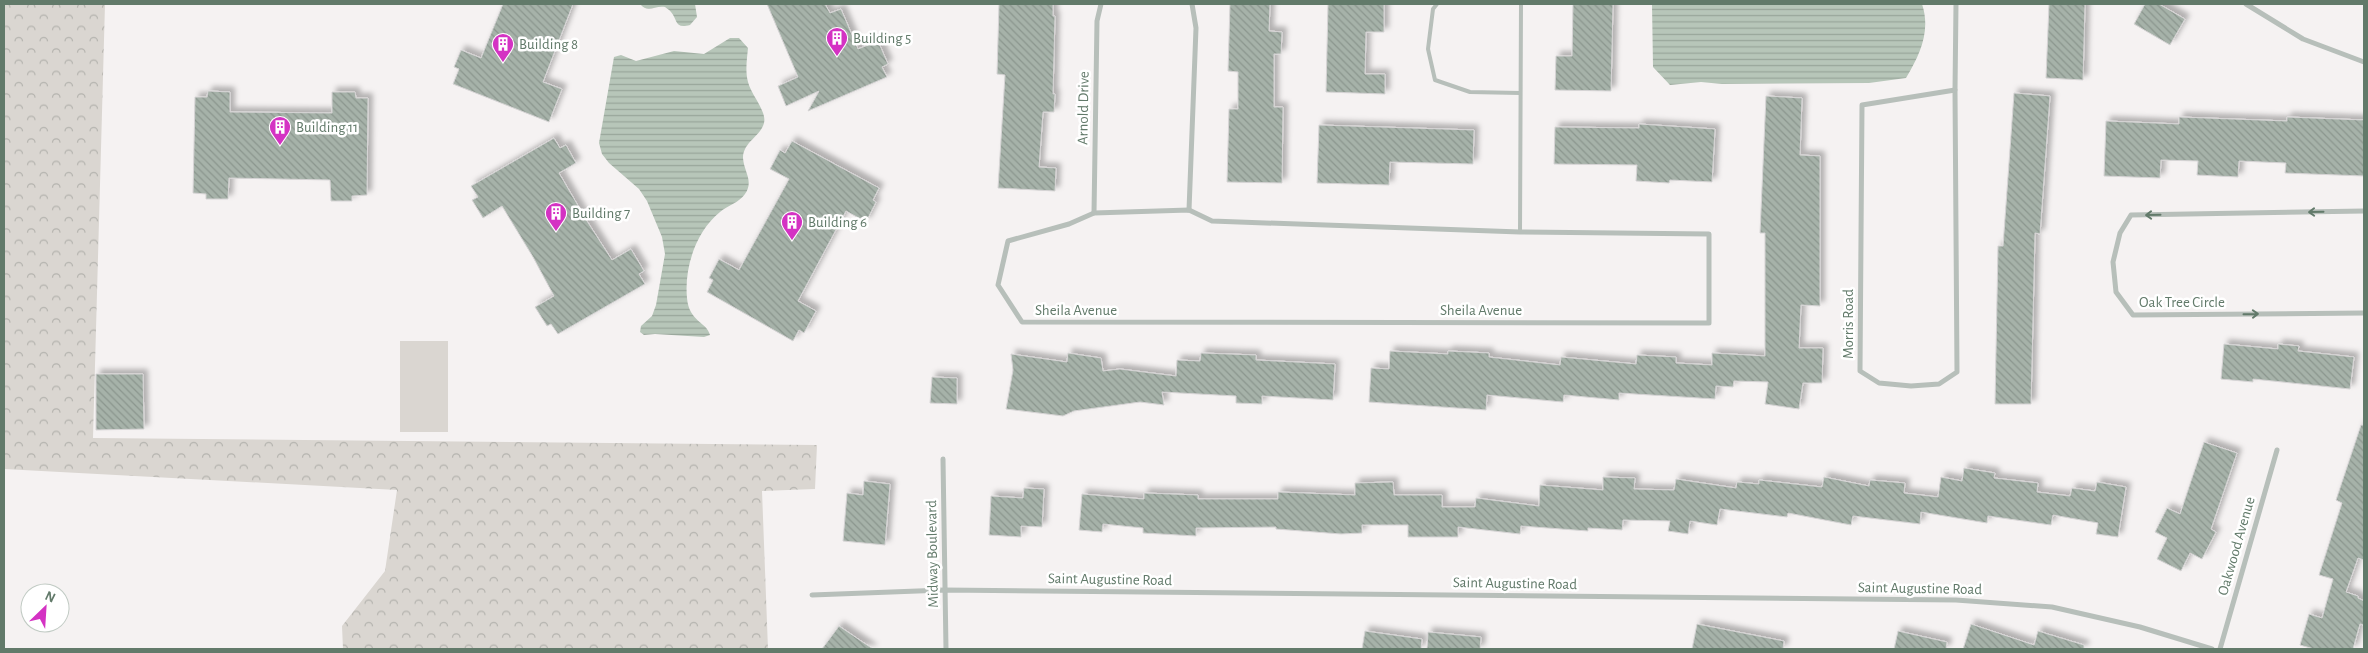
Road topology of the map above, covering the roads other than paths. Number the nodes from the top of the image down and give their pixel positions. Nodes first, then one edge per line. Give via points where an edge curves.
1 (1101, 4) edge
2 (1192, 4) edge
3 (1437, 4) edge
4 (1521, 4) edge
5 (1956, 4) edge
6 (2246, 4) edge
7 (2364, 62) edge
8 (1955, 90) junction
9 (1520, 93) junction
10 (1189, 210) junction
11 (2364, 211) edge
12 (1094, 213) junction
13 (1520, 232) junction
14 (2364, 313) edge
15 (2277, 450) dead end
16 (943, 460) dead end
17 (944, 590) junction
18 (812, 595) dead end
19 (946, 649) edge
20 (2212, 649) edge
21 (2220, 649) edge

1 - 12 street, Arnold Drive via 1097,21
2 - 10 street via 1196,28
3 - 9 lane via 1433,8 1428,49 1435,80 1470,92
4 - 9 lane
5 - 8 street, Morris Road
6 - 7 street via 2302,39
8 - 8 street, Morris Road via 1957,372 1939,384 1879,383 1860,371 1862,105
9 - 13 lane
10 - 12 street, Sheila Avenue
10 - 13 street via 1212,221
11 -> 14 street, Oak Tree Circle via 2132,215 2120,233 2113,262 2116,292 2133,315
12 - 13 street, Sheila Avenue via 1069,224 1008,241 998,285 1022,322 1709,323 1708,234
15 - 21 street, Oakwood Avenue
16 - 17 street, Midway Boulevard
17 - 18 street, Saint Augustine Road
17 - 19 street, Midway Boulevard
17 - 20 street, Saint Augustine Road via 1956,600 2052,607 2140,627

